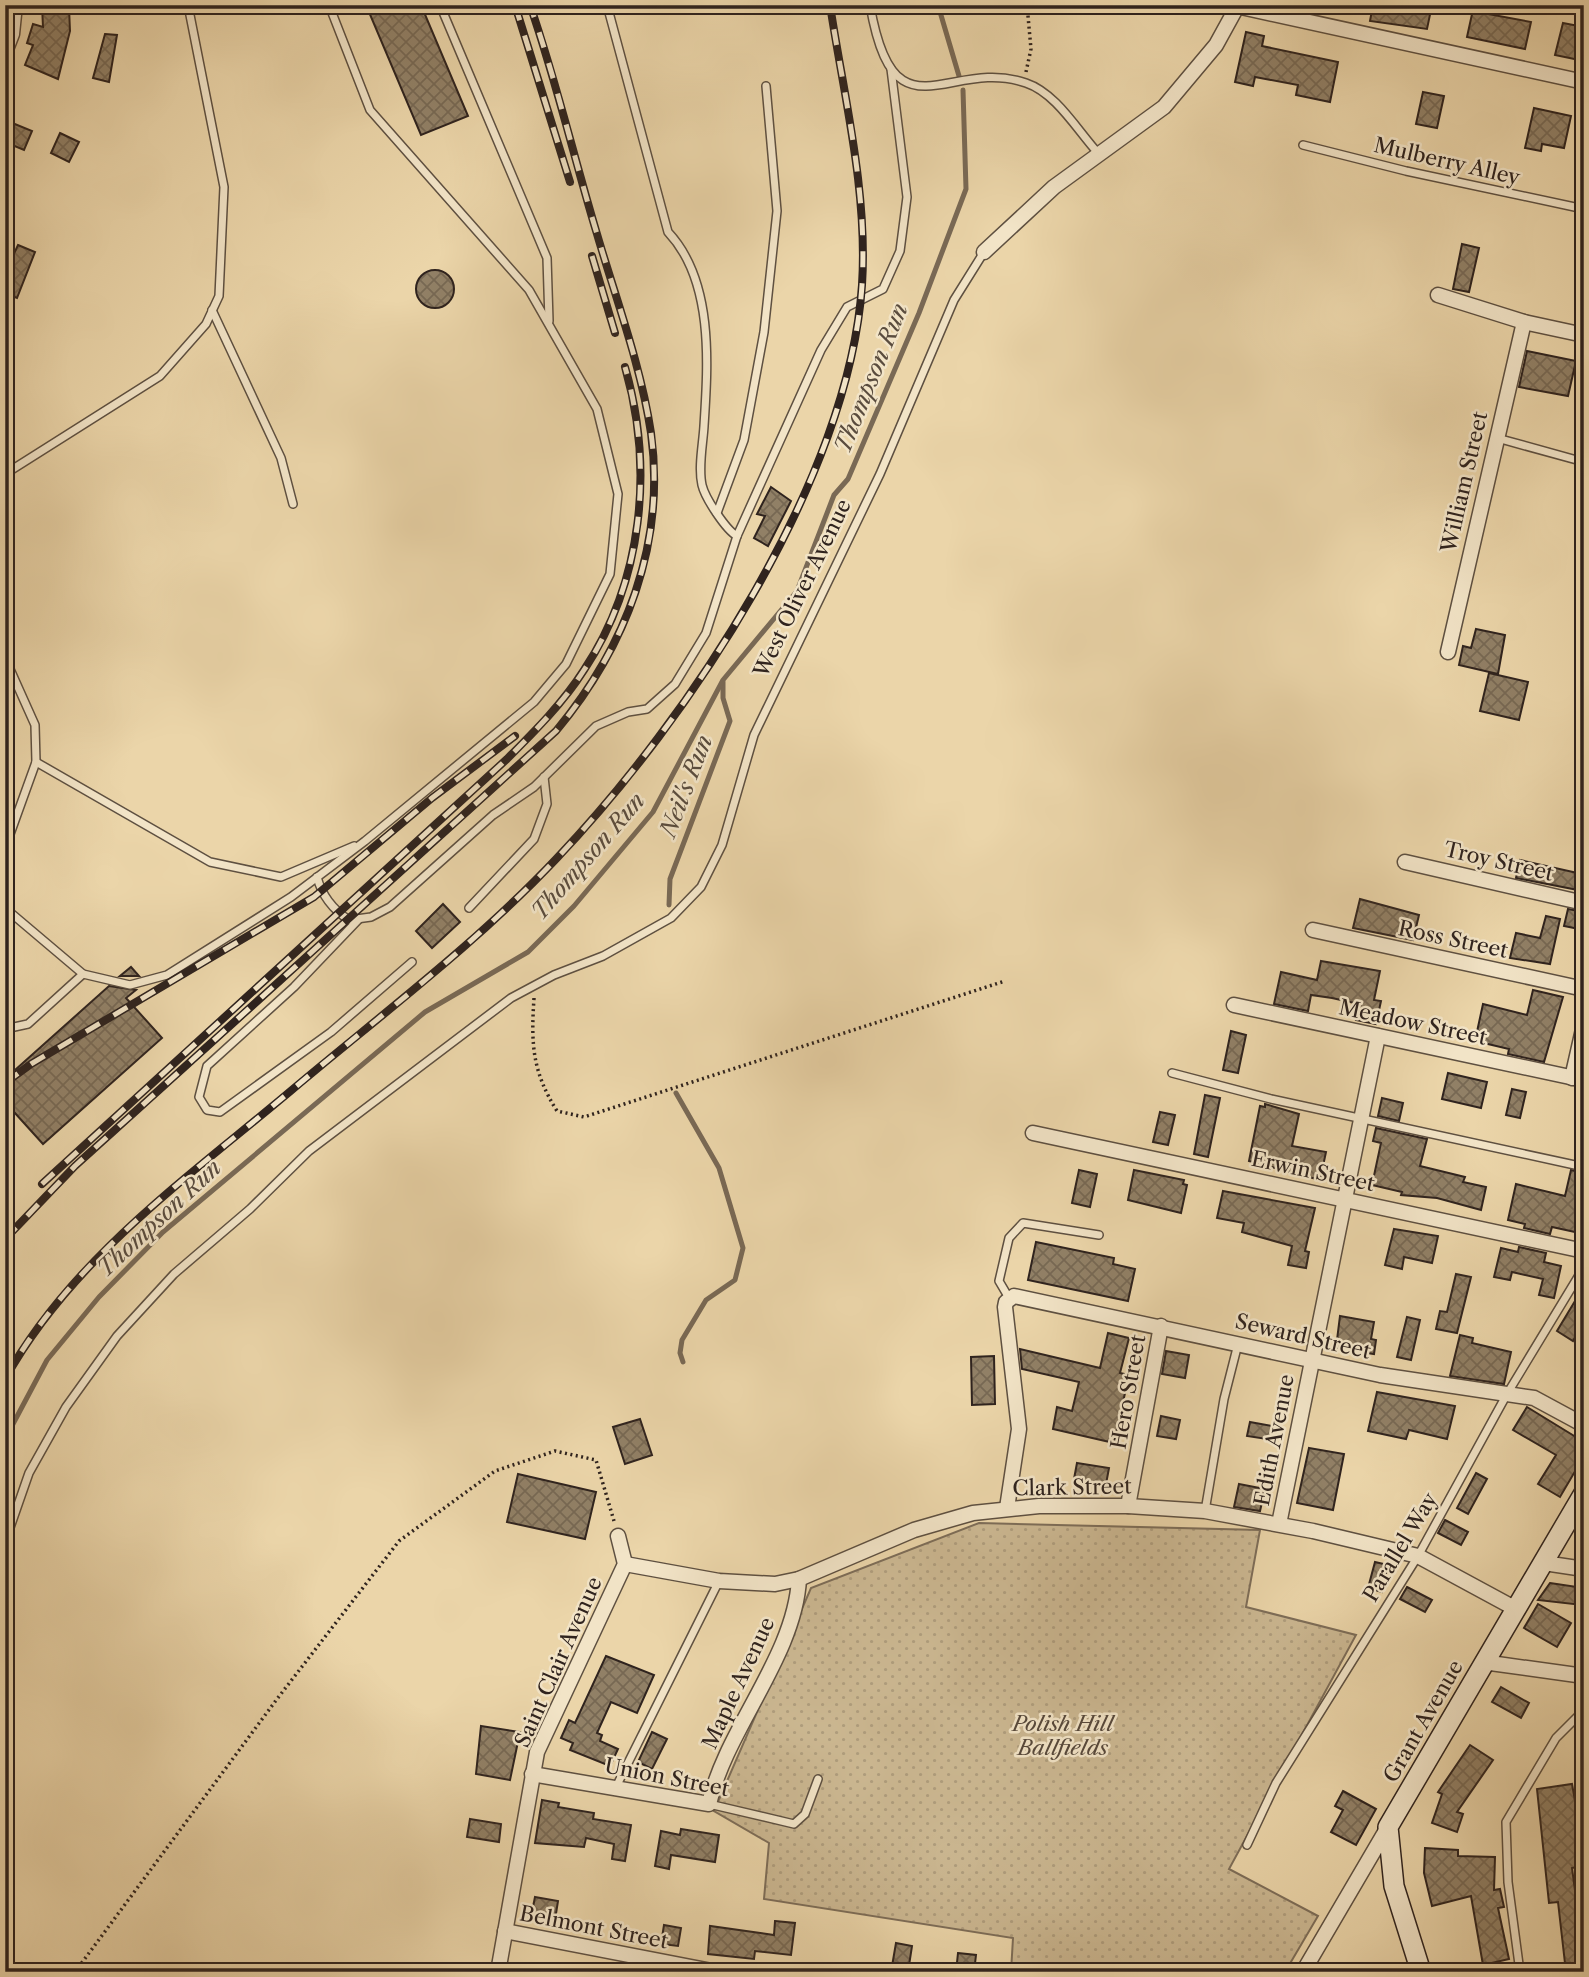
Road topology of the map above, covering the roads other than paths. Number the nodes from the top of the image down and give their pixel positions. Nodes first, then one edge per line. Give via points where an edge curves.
1 (15, 5) edge
2 (188, 5) edge
3 (329, 5) edge
4 (440, 5) edge
5 (607, 5) edge
6 (870, 5) edge
7 (1236, 6) edge
8 (5, 52) edge
9 (891, 69) junction
10 (1584, 82) edge
11 (766, 86) dead end
12 (1303, 145) dead end
13 (1098, 153) junction
14 (1584, 209) edge
15 (984, 253) joint
16 (1438, 295) dead end
17 (212, 310) junction
18 (1524, 322) junction
19 (549, 326) junction
20 (1584, 335) edge
21 (1497, 439) junction
22 (1584, 462) edge
23 (5, 474) edge
24 (293, 504) dead end
25 (717, 513) junction
26 (737, 536) junction
27 (1448, 652) dead end
28 (5, 658) edge
29 (36, 762) junction
30 (544, 776) junction
31 (365, 841) junction
32 (5, 848) edge
33 (1405, 862) dead end
34 (317, 877) junction
35 (1584, 903) edge
36 (5, 908) edge
37 (468, 908) dead end
38 (359, 919) junction
39 (1313, 930) dead end
40 (412, 962) dead end
41 (83, 974) junction
42 (1584, 989) edge
43 (1234, 1005) dead end
44 (1584, 1024) edge
45 (5, 1029) edge
46 (1378, 1036) junction
47 (1172, 1073) dead end
48 (1578, 1079) edge
49 (1360, 1118) junction
50 (1033, 1133) dead end
51 (1584, 1167) edge
52 (1343, 1199) junction
53 (1099, 1235) dead end
54 (1584, 1251) edge
55 (1584, 1266) edge
56 (1009, 1298) junction
57 (1161, 1326) junction
58 (1239, 1342) junction
59 (1311, 1359) junction
60 (1507, 1394) junction
61 (1584, 1425) edge
62 (1584, 1493) edge
63 (1128, 1506) junction
64 (1007, 1508) junction
65 (1205, 1511) junction
66 (1279, 1524) junction
67 (618, 1535) road end
68 (5, 1542) edge
69 (1418, 1556) junction
70 (1544, 1563) junction
71 (625, 1564) junction
72 (1584, 1569) edge
73 (799, 1579) junction
74 (719, 1581) junction
75 (1516, 1609) junction
76 (1483, 1662) junction
77 (1584, 1676) edge
78 (1584, 1710) edge
79 (532, 1773) junction
80 (818, 1779) dead end
81 (615, 1788) junction
82 (709, 1804) junction
83 (1388, 1827) junction
84 (1247, 1845) dead end
85 (505, 1930) junction
86 (498, 1972) edge
87 (717, 1972) edge
88 (1303, 1972) edge
89 (1421, 1972) edge
90 (1520, 1972) edge

1 - 8 street
2 - 17 lane via 224,187 219,296
3 - 19 lane via 370,110 529,290
4 - 19 lane via 547,258
5 - 25 lane via 668,232 679,244 701,293 707,380 702,487
6 - 9 lane via 878,41
7 - 10 street
7 - 13 street, West Oliver Avenue via 1216,45 1179,92
9 - 13 lane via 920,86 996,79 1024,82 1051,99
9 - 26 lane via 907,197 900,251 883,289 847,307 821,350
11 - 25 lane via 777,211 764,332 744,440
12 - 14 lane, Mulberry Alley
13 - 15 street, West Oliver Avenue via 1028,208
15 - 68 lane, West Oliver Avenue via 954,300 895,441 754,735 722,845 701,887 671,918 603,956 535,984 485,1018 309,1151 144,1305 91,1371 52,1430 29,1473
16 - 18 street
17 - 23 lane via 206,324 160,376
17 - 24 lane via 281,458
18 - 20 street
18 - 21 street, William Street
19 - 31 lane via 597,409 618,494 610,574 566,664 534,702
21 - 22 lane
21 - 27 street, William Street
25 - 26 lane via 725,529
26 - 30 lane via 706,633 676,684 648,709 596,726
28 - 29 lane via 35,725
29 - 31 lane via 209,862 281,877
29 - 32 lane
30 - 37 lane via 547,804 534,839
30 - 38 lane via 390,907
31 - 34 lane
33 - 35 street, Troy Street
34 - 38 lane via 321,891 338,912 349,920
34 - 41 lane via 167,975 130,985
36 - 41 lane
38 - 40 lane via 295,988 206,1066 199,1097 207,1110 220,1112 331,1032
39 - 42 street, Ross Street
41 - 45 lane via 28,1024
43 - 46 street, Meadow Street
44 - 48 street
46 - 48 street, Meadow Street
46 - 49 street, Edith Avenue
47 - 49 lane
49 - 51 lane
49 - 52 street, Edith Avenue
50 - 52 street, Erwin Street
52 - 54 street, Erwin Street
52 - 59 street, Edith Avenue
53 - 56 lane via 1023,1223 1009,1238 999,1281
55 - 60 lane, Parallel Way
56 - 57 street, Seward Street via 1020,1296
56 - 64 street via 1006,1332 1019,1429
57 - 58 street, Seward Street
57 - 63 street, Hero Street
58 - 59 street, Seward Street
58 - 65 lane
59 - 60 street, Seward Street via 1380,1375
59 - 66 street, Edith Avenue
60 - 61 street, Seward Street via 1534,1398
60 - 69 lane, Parallel Way
62 - 70 street, Grant Avenue
63 - 64 street, Clark Street
63 - 65 street, Clark Street
64 - 73 street, Clark Street via 914,1530
65 - 66 street, Clark Street
66 - 69 street, Clark Street
67 - 71 street, Saint Clair Avenue
69 - 75 street, Clark Street
69 - 84 lane, Parallel Way via 1276,1783
70 - 72 street
70 - 75 street, Grant Avenue
71 - 74 street, Clark Street
71 - 79 street, Saint Clair Avenue via 542,1738
73 - 74 street, Clark Street via 755,1585
73 - 82 street, Maple Avenue via 794,1613
74 - 81 lane
75 - 76 street, Grant Avenue
76 - 77 street
76 - 83 street, Grant Avenue
78 - 90 lane via 1556,1738 1506,1822 1508,1882
79 - 81 street, Union Street
79 - 85 street, Saint Clair Avenue
80 - 82 lane, Union Street via 805,1814 794,1824
81 - 82 street, Union Street
83 - 88 street, Grant Avenue
83 - 89 street via 1394,1886
85 - 86 street, Saint Clair Avenue
85 - 87 street, Belmont Street

